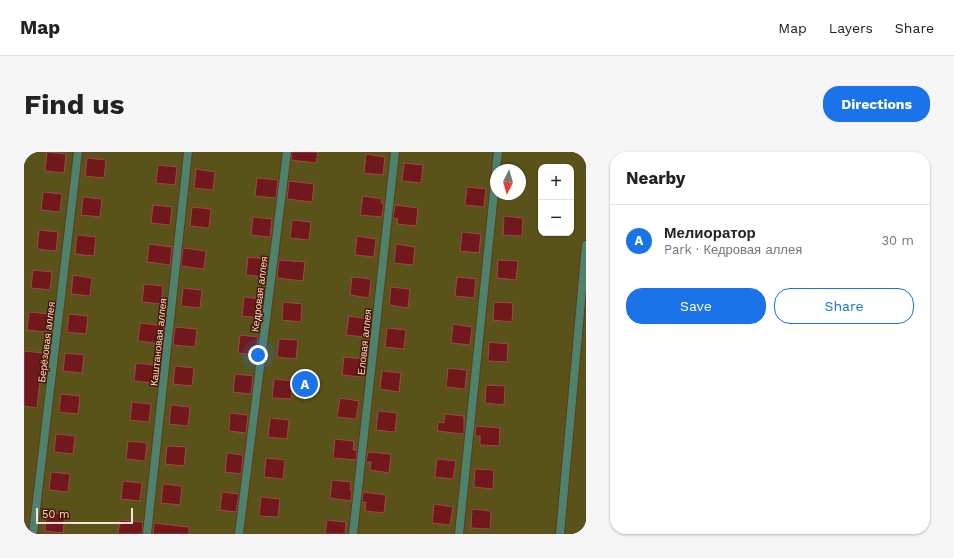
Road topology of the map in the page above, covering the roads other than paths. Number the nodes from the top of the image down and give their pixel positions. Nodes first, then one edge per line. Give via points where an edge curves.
1 (78, 152) edge
2 (188, 152) edge
3 (287, 152) edge
4 (395, 152) edge
5 (498, 152) edge
6 (497, 164) edge
7 (493, 200) edge
8 (586, 245) edge
9 (33, 534) edge
10 (147, 534) edge
11 (238, 534) edge
12 (353, 534) edge
13 (459, 534) edge
14 (560, 534) edge

1 - 9 street, Берёзовая аллея
2 - 10 street, Каштановая аллея
3 - 11 street, Кедровая аллея
4 - 12 street, Еловая аллея
5 - 6 street
7 - 13 street
8 - 14 street

